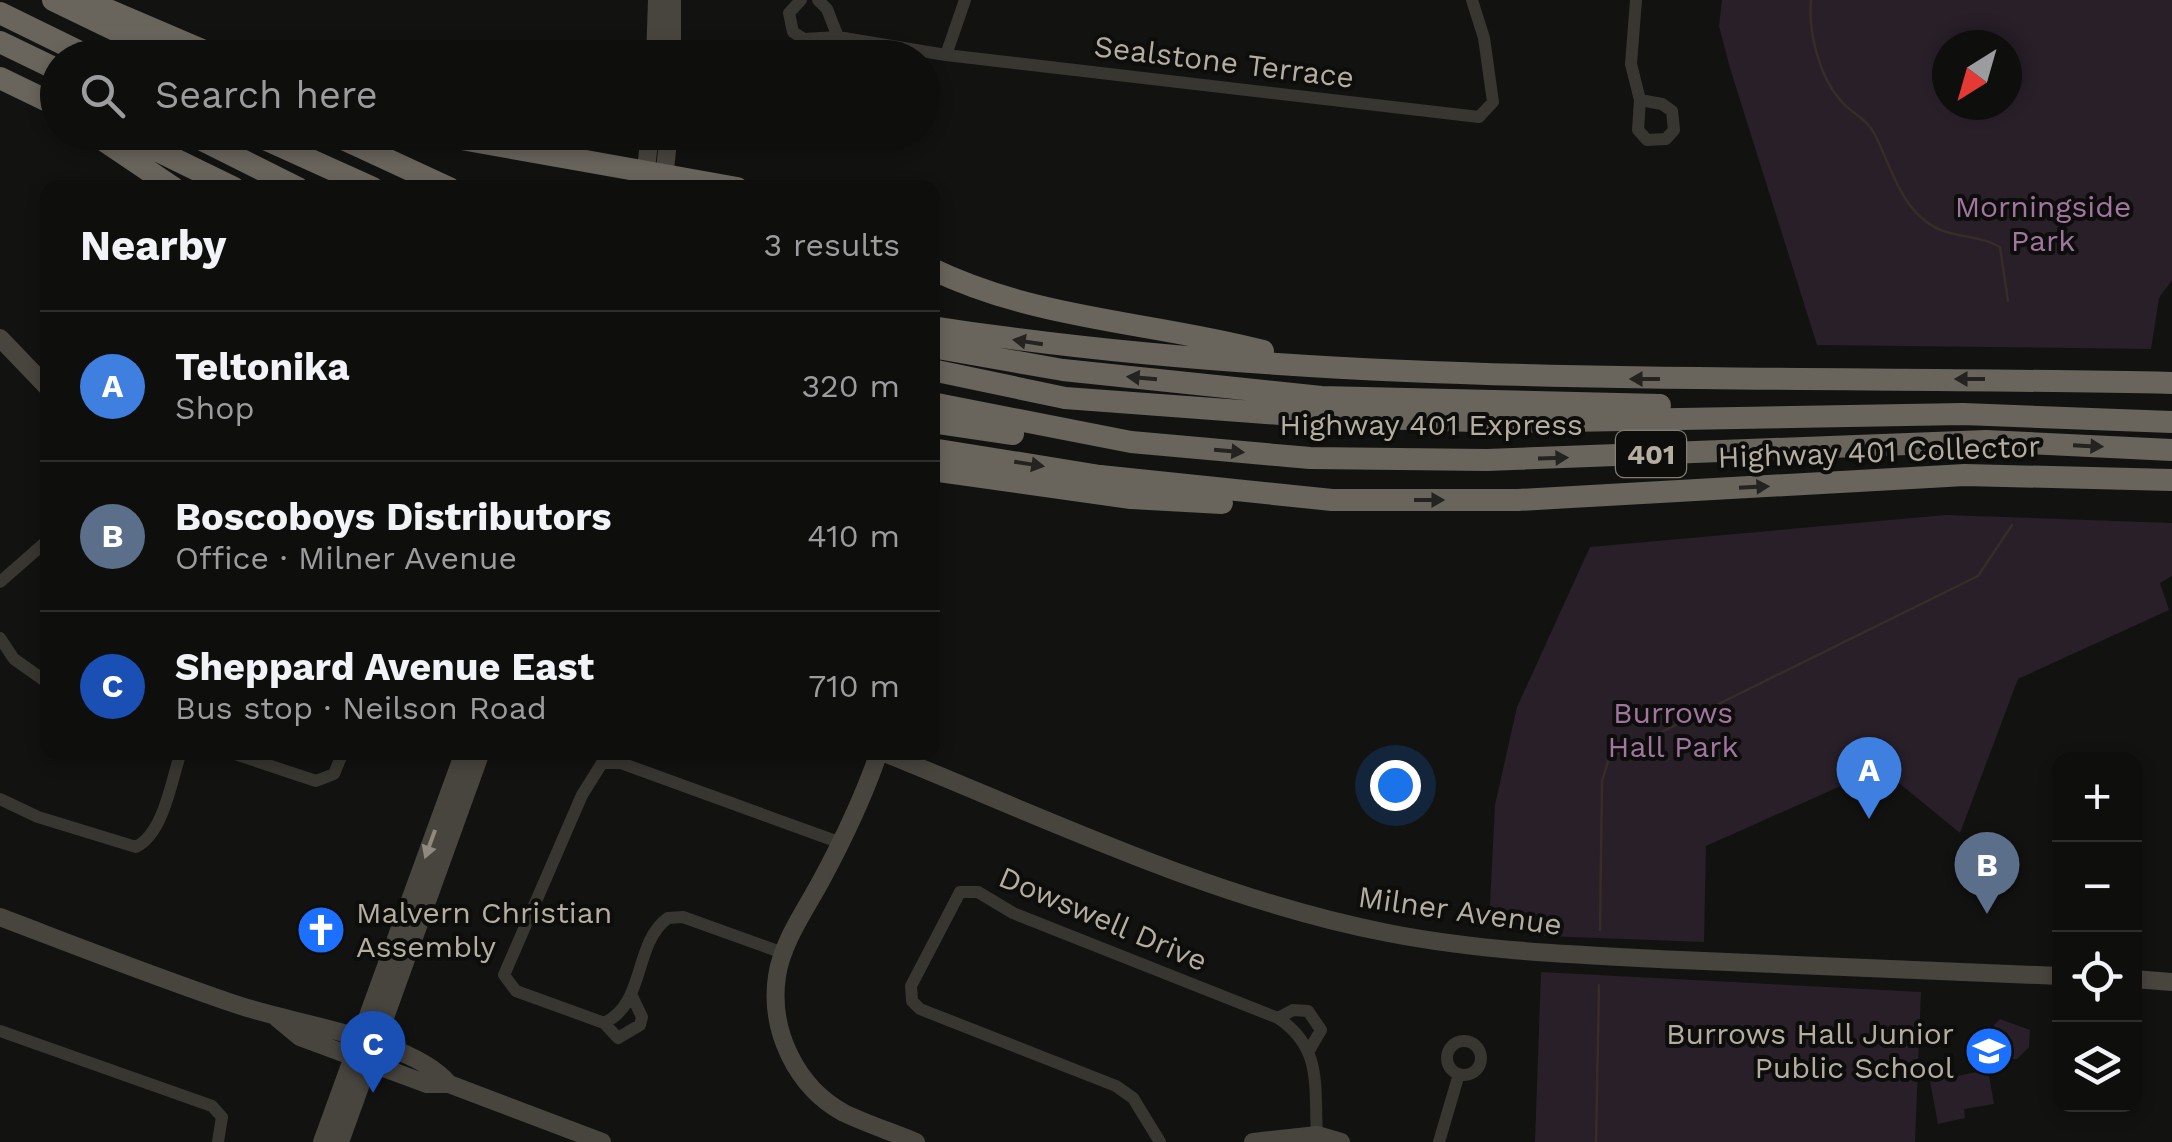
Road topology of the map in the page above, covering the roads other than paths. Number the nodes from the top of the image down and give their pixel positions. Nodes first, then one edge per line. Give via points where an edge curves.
1 (53, 0) edge
2 (85, 0) edge
3 (657, 0) edge
4 (672, 0) edge
5 (800, 0) edge
6 (818, 0) edge
7 (965, 0) edge
8 (1472, 0) edge
9 (1636, 0) edge
10 (0, 13) edge
11 (838, 38) junction
12 (55, 40) edge
13 (135, 40) edge
14 (179, 40) edge
15 (656, 40) edge
16 (672, 40) edge
17 (852, 40) edge
18 (0, 42) edge
19 (940, 53) edge
20 (946, 54) junction
21 (40, 61) edge
22 (0, 78) edge
23 (40, 97) edge
24 (1640, 100) dead end
25 (110, 150) edge
26 (156, 150) edge
27 (222, 150) edge
28 (289, 150) edge
29 (367, 150) edge
30 (509, 150) edge
31 (652, 150) edge
32 (664, 150) edge
33 (161, 180) edge
34 (218, 180) edge
35 (282, 180) edge
36 (355, 180) edge
37 (433, 180) edge
38 (655, 180) edge
39 (940, 273) edge
40 (940, 328) edge
41 (0, 338) edge
42 (940, 348) edge
43 (1299, 366) junction
44 (940, 372) edge
45 (40, 380) edge
46 (2172, 383) edge
47 (940, 405) edge
48 (1727, 419) junction
49 (2172, 422) edge
50 (940, 423) edge
51 (1132, 442) junction
52 (940, 450) edge
53 (2172, 450) edge
54 (940, 472) edge
55 (940, 478) edge
56 (977, 479) junction
57 (2172, 480) edge
58 (1332, 500) junction
59 (40, 547) edge
60 (0, 582) edge
61 (0, 638) edge
62 (40, 677) edge
63 (178, 760) edge
64 (253, 760) edge
65 (340, 760) edge
66 (462, 760) edge
67 (478, 760) edge
68 (877, 760) edge
69 (900, 760) edge
70 (0, 799) edge
71 (841, 843) junction
72 (418, 906) junction
73 (0, 918) edge
74 (783, 952) junction
75 (2052, 976) edge
76 (2142, 980) edge
77 (2172, 982) edge
78 (631, 994) junction
79 (1278, 1018) junction
80 (604, 1024) junction
81 (0, 1031) edge
82 (1310, 1048) junction
83 (365, 1052) junction
84 (1459, 1074) dead end
85 (1318, 1135) junction
86 (218, 1142) edge
87 (322, 1142) edge
88 (340, 1142) edge
89 (602, 1142) edge
90 (916, 1142) edge
91 (1160, 1142) edge
92 (1253, 1142) edge
93 (1341, 1142) edge
94 (1439, 1142) edge

1 - 13 highway
2 - 14 highway
3 - 15 main road
4 - 16 main road
5 - 11 street, Sealstone Terrace via 789,13 793,32 804,39
6 - 11 street via 828,8
7 - 20 street
8 - 20 street, Sealstone Terrace via 1493,85 1493,102 1478,117
9 - 24 street via 1632,64
10 - 12 highway
11 - 17 street, Sealstone Terrace
18 - 21 highway
19 - 20 street, Sealstone Terrace
22 - 23 highway
25 - 33 highway
26 - 34 highway
27 - 35 highway
28 - 36 highway
29 - 37 highway
30 - 38 highway
31 - 38 main road
32 - 38 main road
39 - 43 highway via 1056,312 1261,350
43 -> 40 highway via 1049,345
41 - 45 main road
48 -> 42 highway via 1658,405 1321,397 1063,370
46 -> 43 highway via 1574,379
44 - 48 highway, Highway 401 Express / 401 via 1065,398 1308,416
47 - 51 highway, Highway 401 Express / 401
48 - 49 highway, Highway 401 Express / 401 via 1963,414
50 - 51 highway
51 -> 53 highway, Highway 401 Express / 401 via 1310,458 1448,460 1986,441
52 -> 58 highway, Highway 401 Collector / 401 via 1100,476
54 - 56 highway
55 - 56 highway
56 - 58 highway via 1150,499 1282,506
58 -> 57 highway, Highway 401 Collector / 401 via 1518,500 1966,475
59 - 60 street
61 - 62 street via 14,659
63 - 70 street via 156,824 136,848
64 - 65 street via 316,781 334,774
66 -> 72 main road
67 - 72 main road
68 - 71 main road
69 - 75 main road, Milner Avenue via 1268,902 1388,933 1588,956
71 - 74 main road
71 - 80 street via 621,763 598,766 504,974 516,991
72 - 83 main road
73 - 83 main road via 276,1018 300,1037
74 - 78 street via 673,917 659,925
74 - 90 main road via 776,978 779,1029 798,1070 843,1112
76 - 77 main road
78 - 80 street via 625,1009
78 - 80 street via 640,1026 618,1038
79 - 82 street, Dowswell Drive
79 - 82 street, Dowswell Drive via 1308,1011 1321,1030
79 - 91 street, Dowswell Drive via 978,892 954,896 910,986 912,1001 1116,1086 1133,1098
81 - 86 street via 212,1106 222,1118
82 - 85 street, Dowswell Drive
83 - 87 main road
83 - 88 main road
83 - 89 main road via 428,1084 449,1084
84 - 94 street
85 - 92 main road
85 - 93 main road

